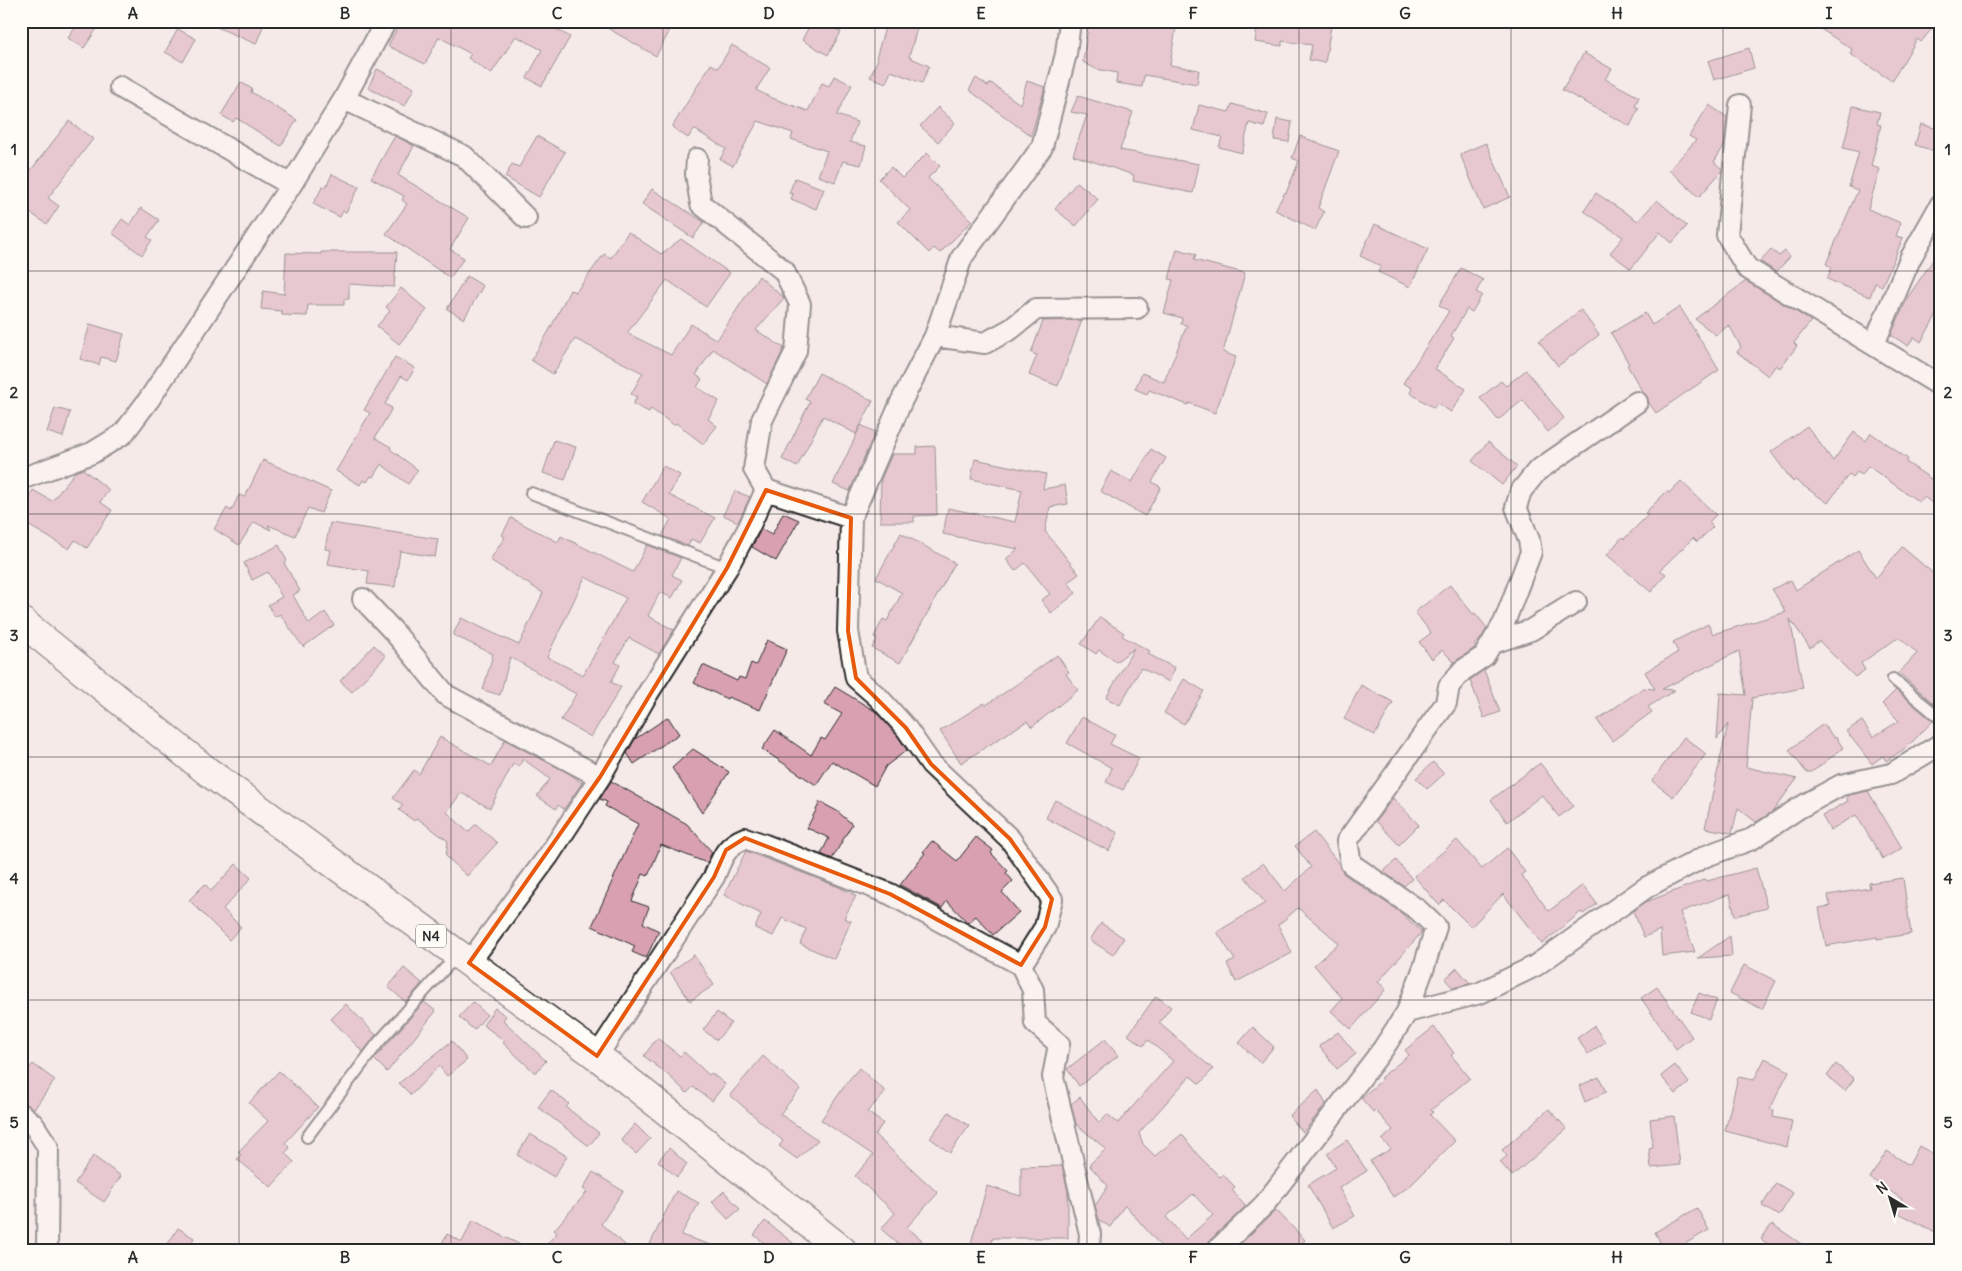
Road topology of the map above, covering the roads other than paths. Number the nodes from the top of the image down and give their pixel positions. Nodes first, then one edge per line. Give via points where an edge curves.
1 (386, 21) edge
2 (1070, 21) edge
3 (120, 87) dead end
4 (344, 99) junction
5 (1740, 106) dead end
6 (697, 159) dead end
7 (291, 185) junction
8 (1941, 204) edge
9 (526, 218) dead end
10 (1138, 308) dead end
11 (935, 336) junction
12 (1874, 344) junction
13 (1941, 386) edge
14 (1637, 402) dead end
15 (21, 479) edge
16 (766, 490) junction
17 (531, 493) dead end
18 (851, 518) junction
19 (728, 568) junction
20 (364, 599) dead end
21 (1576, 602) dead end
22 (21, 621) edge
23 (1493, 643) junction
24 (1893, 679) dead end
25 (1941, 719) edge
26 (1941, 744) edge
27 (600, 776) junction
28 (463, 959) junction
29 (1021, 965) junction
30 (1407, 1012) junction
31 (597, 1056) junction
32 (21, 1114) edge
33 (307, 1137) dead end
34 (47, 1250) edge
35 (842, 1250) edge
36 (1089, 1250) edge
37 (1217, 1250) edge

1 - 4 street
2 - 11 street via 1066,54 1042,147 962,257
3 - 7 street
4 - 7 street
4 - 9 street via 464,156
5 - 12 street via 1728,235 1747,268
6 - 16 street via 701,204 784,271 800,304 796,351 762,420 754,469
7 - 15 street via 123,434 92,453
8 - 12 street via 1910,259
10 - 11 street via 1036,309 1011,329 985,343
11 - 18 street via 902,400
12 - 13 street
14 - 23 street via 1537,471 1521,491 1516,507 1531,552
16 - 18 street
16 - 19 street
17 - 19 lane
18 - 29 street via 848,631 856,678 906,728 931,764 1010,839 1052,899 1045,927
19 - 27 street via 645,698
20 - 27 street via 446,695
21 - 23 street via 1531,630
22 - 28 highway, N4 via 207,771
23 - 30 street via 1484,656 1462,671 1449,686 1446,703 1347,841 1351,864 1436,926
24 - 25 lane
26 - 30 street via 1891,774 1841,785 1752,838 1706,856 1647,887 1535,966 1480,993
27 - 28 street via 548,855
28 - 31 highway, N4
28 - 33 lane via 378,1043
29 - 31 street via 890,894 745,838 726,850 714,877
29 - 36 street via 1033,990 1035,1023 1059,1044 1053,1077 1090,1234
30 - 37 street via 1383,1049 1264,1205
31 - 35 highway, N4
32 - 34 street via 33,1124 48,1147

